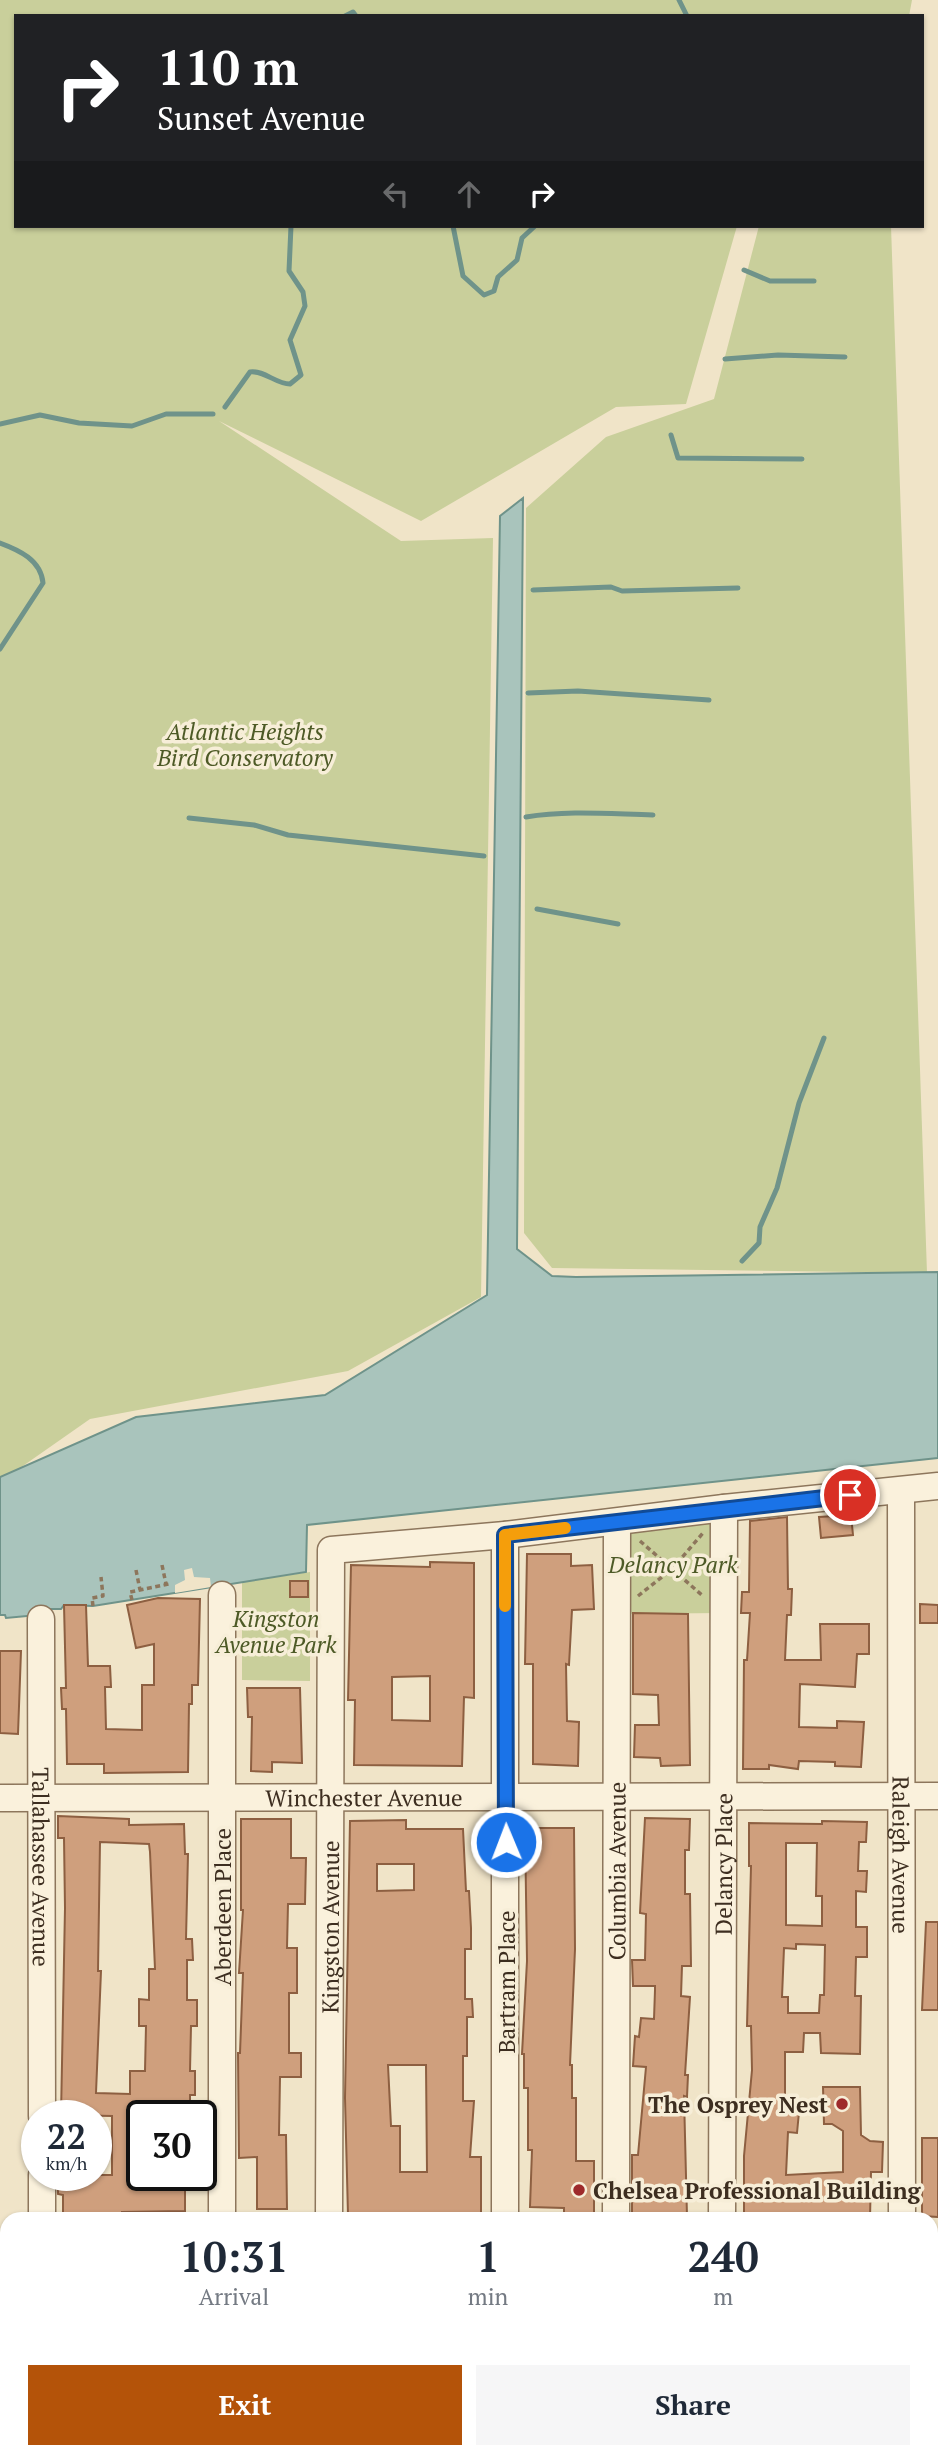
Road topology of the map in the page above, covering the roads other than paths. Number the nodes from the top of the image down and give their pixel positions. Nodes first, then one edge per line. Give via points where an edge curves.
1 (938, 1486) edge
2 (901, 1491) junction
3 (724, 1508) junction
4 (617, 1521) junction
5 (505, 1535) junction
6 (222, 1595) dead end
7 (41, 1619) dead end
8 (330, 1796) junction
9 (505, 1796) junction
10 (723, 1796) junction
11 (902, 1796) junction
12 (938, 1796) edge
13 (616, 1797) junction
14 (0, 1798) edge
15 (43, 1798) junction
16 (222, 1798) junction
17 (42, 2100) edge
18 (42, 2191) edge
19 (42, 2212) edge
20 (222, 2212) edge
21 (329, 2212) edge
22 (505, 2212) edge
23 (616, 2212) edge
24 (722, 2212) edge
25 (902, 2212) edge

1 - 2 street
2 - 3 street
2 - 11 street, Raleigh Avenue
3 - 4 street
3 - 10 street, Delancy Place
4 - 5 street
4 - 13 street, Columbia Avenue
5 - 8 street, Kingston Avenue via 331,1550
5 - 9 street, Bartram Place
6 - 16 street, Aberdeen Place
7 - 15 street, Tallahassee Avenue
8 - 9 street, Winchester Avenue
8 - 16 street, Winchester Avenue
8 - 21 street, Kingston Avenue
9 - 13 street, Winchester Avenue
9 - 22 street, Bartram Place
10 - 11 street, Winchester Avenue
10 - 13 street, Winchester Avenue
10 - 24 street, Delancy Place
11 - 12 street, Winchester Avenue
11 - 25 street, Raleigh Avenue
13 - 23 street, Columbia Avenue
14 - 15 street, Winchester Avenue
15 - 16 street, Winchester Avenue
15 - 17 street, Tallahassee Avenue
16 - 20 street, Aberdeen Place
18 - 19 street

